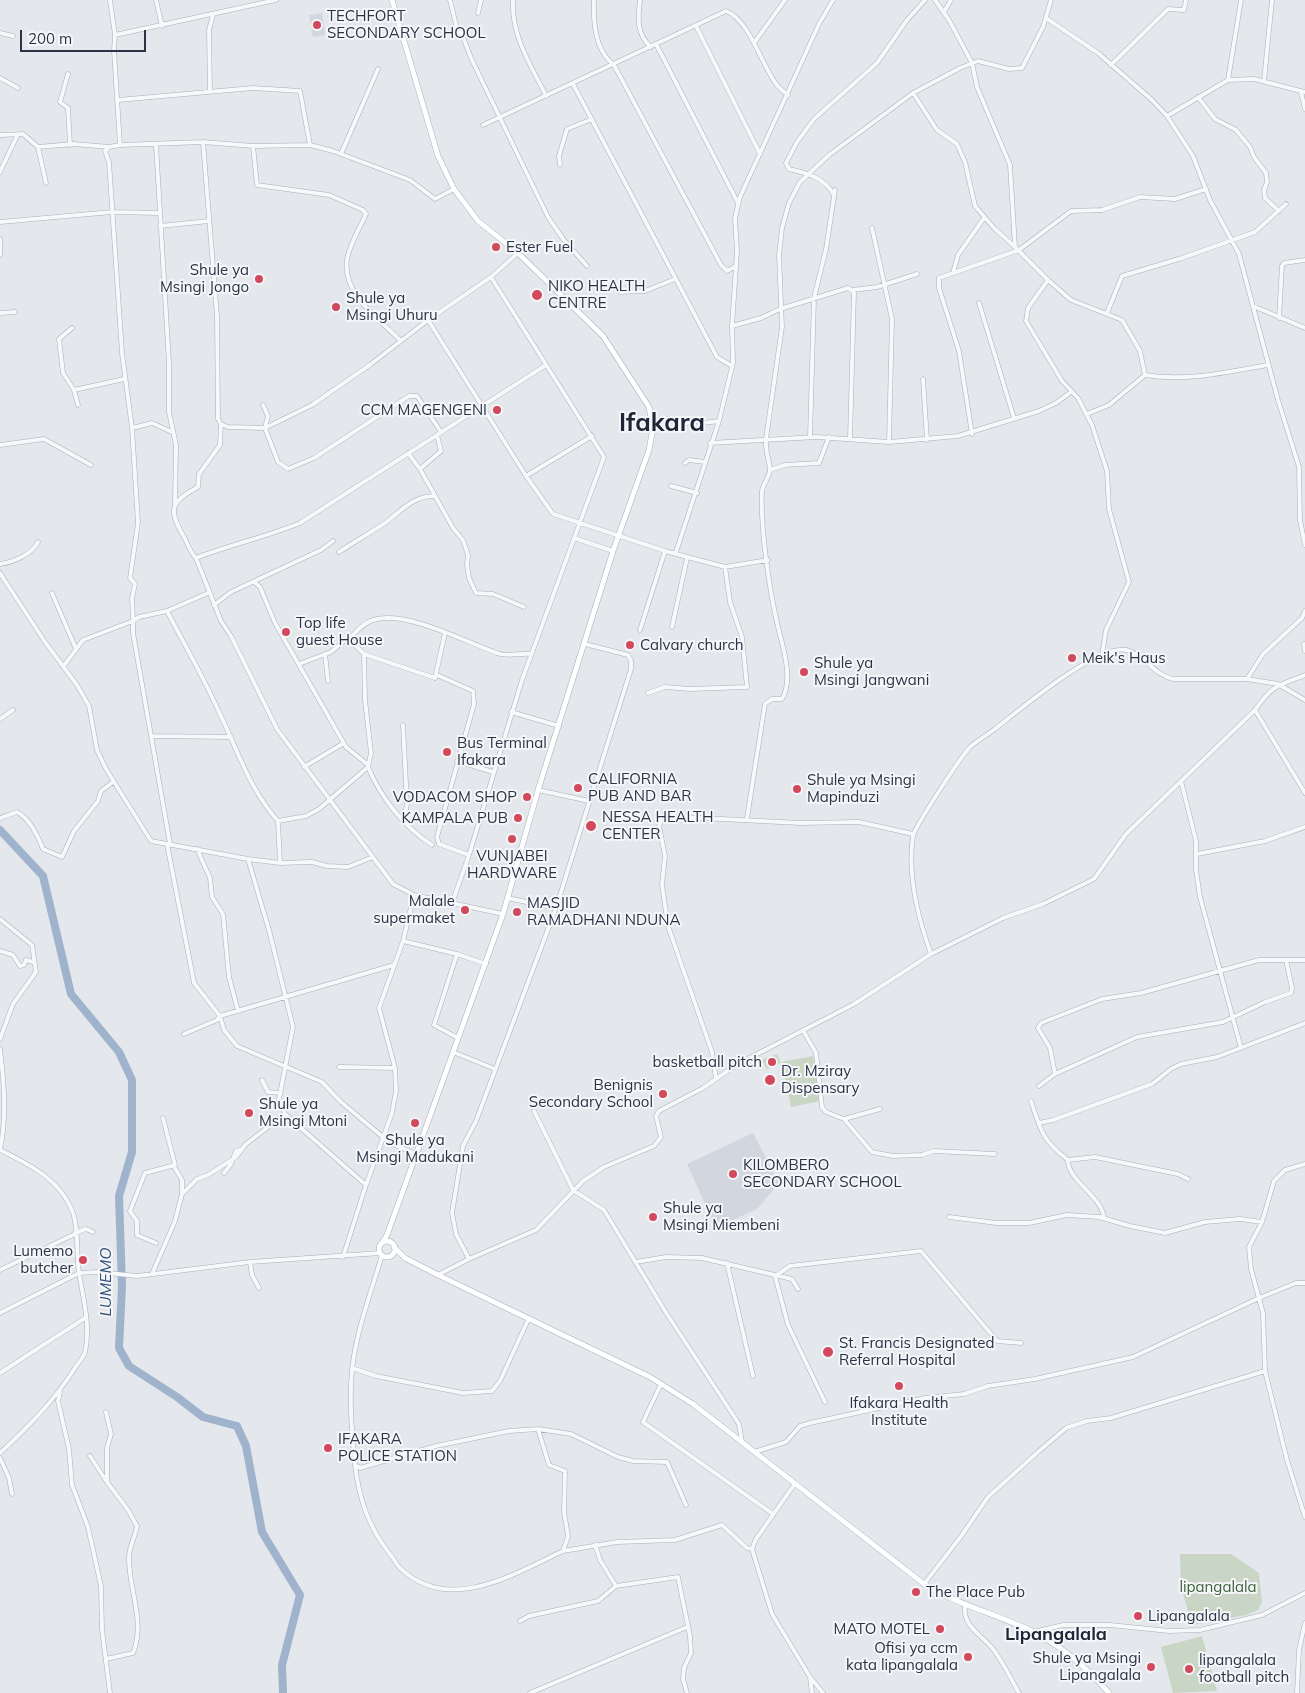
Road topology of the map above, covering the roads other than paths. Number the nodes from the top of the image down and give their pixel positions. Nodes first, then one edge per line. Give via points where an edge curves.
1 (110, 0) edge
2 (156, 0) edge
3 (276, 0) edge
4 (392, 0) edge
5 (450, 0) edge
6 (481, 0) edge
7 (513, 0) edge
8 (594, 0) edge
9 (640, 0) edge
10 (785, 0) edge
11 (833, 0) edge
12 (925, 0) edge
13 (935, 0) edge
14 (950, 0) edge
15 (1051, 0) edge
16 (1186, 0) edge
17 (1241, 0) edge
18 (1272, 0) edge
19 (944, 12) junction
20 (478, 13) dead end
21 (213, 14) junction
22 (1046, 18) junction
23 (162, 26) junction
24 (696, 26) junction
25 (0, 33) edge
26 (116, 35) junction
27 (13, 36) dead end
28 (754, 43) junction
29 (656, 44) junction
30 (651, 47) junction
31 (972, 63) junction
32 (1111, 64) junction
33 (614, 65) junction
34 (378, 69) dead end
35 (68, 74) dead end
36 (0, 78) edge
37 (1228, 80) junction
38 (1264, 81) junction
39 (573, 84) junction
40 (18, 88) dead end
41 (210, 91) junction
42 (1303, 92) edge
43 (913, 93) junction
44 (546, 96) junction
45 (788, 96) junction
46 (1198, 97) junction
47 (118, 100) junction
48 (1305, 110) edge
49 (1167, 116) junction
50 (500, 118) junction
51 (592, 119) junction
52 (483, 125) dead end
53 (18, 134) junction
54 (0, 135) edge
55 (203, 142) junction
56 (70, 145) junction
57 (120, 145) junction
58 (310, 145) junction
59 (156, 146) junction
60 (253, 146) junction
61 (38, 147) junction
62 (109, 148) junction
63 (341, 154) junction
64 (760, 154) junction
65 (560, 165) dead end
66 (0, 172) edge
67 (808, 174) junction
68 (46, 183) dead end
69 (1206, 189) junction
70 (454, 190) junction
71 (738, 203) junction
72 (1286, 204) dead end
73 (1279, 211) junction
74 (112, 212) junction
75 (159, 213) junction
76 (984, 218) junction
77 (209, 221) junction
78 (0, 222) edge
79 (160, 226) junction
80 (872, 228) dead end
81 (0, 239) edge
82 (1232, 239) junction
83 (1017, 248) junction
84 (518, 253) junction
85 (0, 255) edge
86 (1305, 260) edge
87 (587, 266) dead end
88 (736, 266) junction
89 (953, 273) junction
90 (917, 274) dead end
91 (491, 277) junction
92 (675, 279) junction
93 (1048, 280) junction
94 (884, 285) junction
95 (620, 292) dead end
96 (854, 292) junction
97 (814, 298) junction
98 (979, 303) dead end
99 (1253, 306) junction
100 (780, 308) junction
101 (15, 312) dead end
102 (0, 313) edge
103 (1107, 313) junction
104 (1279, 318) junction
105 (428, 320) junction
106 (732, 326) junction
107 (72, 328) dead end
108 (1305, 328) edge
109 (400, 340) junction
110 (546, 364) junction
111 (732, 366) junction
112 (1268, 366) junction
113 (1145, 375) junction
114 (124, 379) junction
115 (923, 379) dead end
116 (74, 390) junction
117 (1071, 392) junction
118 (78, 405) dead end
119 (263, 405) dead end
120 (481, 405) junction
121 (1087, 414) junction
122 (1014, 418) junction
123 (668, 420) dead end
124 (719, 421) junction
125 (221, 424) junction
126 (132, 428) junction
127 (265, 428) junction
128 (172, 432) junction
129 (439, 434) junction
130 (972, 434) junction
131 (592, 436) junction
132 (810, 437) junction
133 (829, 438) junction
134 (766, 439) junction
135 (850, 439) junction
136 (927, 440) junction
137 (890, 442) junction
138 (710, 443) junction
139 (0, 445) edge
140 (408, 454) junction
141 (705, 462) junction
142 (686, 463) dead end
143 (91, 465) dead end
144 (420, 469) junction
145 (770, 470) junction
146 (526, 476) junction
147 (671, 486) dead end
148 (697, 492) junction
149 (434, 496) junction
150 (175, 506) junction
151 (580, 524) junction
152 (620, 535) junction
153 (574, 538) junction
154 (334, 541) dead end
155 (38, 542) dead end
156 (1305, 544) edge
157 (613, 551) junction
158 (665, 551) junction
159 (339, 552) dead end
160 (676, 552) junction
161 (196, 558) junction
162 (687, 558) junction
163 (768, 560) junction
164 (0, 564) edge
165 (725, 567) junction
166 (0, 573) edge
167 (254, 582) junction
168 (52, 593) dead end
169 (208, 593) junction
170 (214, 605) junction
171 (524, 607) dead end
172 (167, 611) junction
173 (1305, 611) edge
174 (133, 621) junction
175 (672, 627) dead end
176 (640, 630) dead end
177 (445, 634) junction
178 (349, 639) junction
179 (585, 644) junction
180 (1304, 644) edge
181 (76, 649) junction
182 (1305, 651) edge
183 (325, 654) junction
184 (364, 654) junction
185 (531, 654) junction
186 (1102, 655) junction
187 (299, 664) junction
188 (63, 666) junction
189 (1305, 676) edge
190 (435, 678) junction
191 (1247, 679) junction
192 (328, 681) dead end
193 (1278, 684) junction
194 (648, 694) dead end
195 (1305, 700) edge
196 (12, 710) dead end
197 (1255, 710) junction
198 (511, 712) junction
199 (0, 719) edge
200 (403, 725) dead end
201 (559, 726) junction
202 (151, 736) junction
203 (231, 737) junction
204 (344, 743) junction
205 (457, 761) junction
206 (368, 766) junction
207 (304, 767) junction
208 (493, 772) junction
209 (1181, 781) junction
210 (113, 782) junction
211 (538, 790) junction
212 (1305, 794) edge
213 (329, 800) junction
214 (589, 801) junction
215 (0, 818) edge
216 (747, 818) junction
217 (404, 820) junction
218 (278, 821) junction
219 (1305, 827) edge
220 (914, 834) junction
221 (169, 844) junction
222 (432, 845) dead end
223 (197, 849) junction
224 (1197, 854) junction
225 (469, 856) junction
226 (373, 857) junction
227 (248, 860) junction
228 (280, 863) junction
229 (414, 895) junction
230 (507, 898) junction
231 (452, 903) junction
232 (556, 908) junction
233 (503, 914) junction
234 (0, 919) edge
235 (403, 941) junction
236 (0, 951) edge
237 (457, 954) junction
238 (931, 954) junction
239 (1286, 960) junction
240 (1305, 960) edge
241 (33, 962) junction
242 (486, 964) junction
243 (394, 965) junction
244 (1218, 970) junction
245 (285, 997) junction
246 (238, 1011) junction
247 (220, 1016) junction
248 (1232, 1018) junction
249 (1305, 1023) edge
250 (804, 1032) junction
251 (184, 1034) dead end
252 (0, 1038) edge
253 (458, 1038) junction
254 (1241, 1048) junction
255 (0, 1049) edge
256 (453, 1052) junction
257 (286, 1065) junction
258 (339, 1067) dead end
259 (395, 1068) junction
260 (495, 1069) junction
261 (1055, 1074) junction
262 (716, 1079) junction
263 (262, 1080) dead end
264 (1039, 1086) dead end
265 (280, 1093) junction
266 (1031, 1101) dead end
267 (880, 1109) dead end
268 (534, 1111) dead end
269 (285, 1114) junction
270 (163, 1118) dead end
271 (844, 1119) junction
272 (1038, 1123) junction
273 (384, 1136) junction
274 (0, 1150) edge
275 (416, 1154) junction
276 (995, 1154) dead end
277 (232, 1159) junction
278 (1068, 1160) junction
279 (1305, 1164) edge
280 (173, 1165) junction
281 (224, 1173) dead end
282 (1188, 1180) dead end
283 (366, 1185) junction
284 (573, 1190) junction
285 (182, 1194) junction
286 (949, 1217) dead end
287 (1104, 1218) junction
288 (1262, 1222) junction
289 (388, 1230) junction
290 (93, 1232) dead end
291 (75, 1234) junction
292 (156, 1243) dead end
293 (382, 1243) junction
294 (393, 1245) junction
295 (381, 1254) junction
296 (343, 1257) junction
297 (389, 1257) junction
298 (405, 1258) junction
299 (469, 1259) junction
300 (250, 1262) junction
301 (636, 1262) junction
302 (726, 1263) junction
303 (0, 1270) edge
304 (79, 1273) junction
305 (152, 1274) junction
306 (438, 1275) junction
307 (775, 1276) junction
308 (1305, 1283) edge
309 (259, 1288) dead end
310 (798, 1289) dead end
311 (1259, 1298) junction
312 (0, 1313) edge
313 (85, 1318) junction
314 (528, 1320) junction
315 (1021, 1343) dead end
316 (352, 1368) junction
317 (1265, 1370) junction
318 (0, 1373) edge
319 (753, 1376) dead end
320 (661, 1384) junction
321 (60, 1392) junction
322 (825, 1402) dead end
323 (106, 1412) dead end
324 (538, 1429) junction
325 (742, 1442) junction
326 (754, 1452) junction
327 (0, 1453) edge
328 (90, 1456) dead end
329 (0, 1458) edge
330 (355, 1465) junction
331 (107, 1482) junction
332 (794, 1485) junction
333 (12, 1494) dead end
334 (686, 1505) dead end
335 (773, 1514) junction
336 (1305, 1517) edge
337 (595, 1545) junction
338 (752, 1549) junction
339 (563, 1551) junction
340 (924, 1584) junction
341 (616, 1586) junction
342 (1305, 1593) edge
343 (965, 1606) junction
344 (520, 1621) dead end
345 (1305, 1623) edge
346 (687, 1627) junction
347 (1034, 1632) junction
348 (106, 1659) junction
349 (810, 1677) junction
350 (110, 1693) edge
351 (530, 1693) edge
352 (687, 1693) edge
353 (812, 1693) edge
354 (823, 1693) edge
355 (1018, 1693) edge
356 (1109, 1693) edge
357 (1297, 1693) edge

1 - 26 street
2 - 23 street
3 - 21 street
4 - 70 main road via 438,156
5 - 50 street via 460,32
6 - 20 street
7 - 44 street via 512,18 517,36
8 - 33 street via 596,36 605,58
9 - 30 street via 639,28
10 - 28 street
11 - 45 street
12 - 67 street via 877,63 830,103 797,142 786,166
13 - 19 street
14 - 19 street
15 - 22 street
16 - 32 street via 1184,10 1168,9
17 - 37 street
18 - 38 street
19 - 31 street
21 - 23 street
21 - 41 street via 209,30
22 - 31 street via 1021,69
22 - 32 street
23 - 26 street
24 - 28 street via 726,11 736,17
24 - 29 street
24 - 64 street
25 - 27 street
26 - 47 street
28 - 45 street via 776,84
29 - 30 street
29 - 71 street
30 - 33 street
31 - 43 street
31 - 83 street via 977,87 1010,165
32 - 49 street
33 - 39 street
33 - 88 street via 721,265 727,271
34 - 63 street
35 - 56 street via 60,102 68,108
36 - 40 street
37 - 38 street
37 - 46 street
38 - 42 street
39 - 44 street
39 - 51 street
41 - 47 street
41 - 58 street via 253,88 300,91
42 - 48 street
43 - 67 street
43 - 76 street via 937,130 957,144 965,162 973,200
44 - 50 street
45 - 64 street
46 - 49 street
46 - 73 street via 1215,119 1236,130 1250,147 1266,173 1265,198
47 - 57 street
49 - 69 street via 1193,156
50 - 52 street
50 - 87 street via 548,217
51 - 65 street via 567,129 559,156
51 - 92 street
53 - 54 street
53 - 61 street via 23,134
53 - 66 street
55 - 59 street
55 - 60 street
55 - 77 street
56 - 61 street
56 - 62 street
57 - 59 street
57 - 62 street
58 - 60 street
58 - 63 street
59 - 75 street
60 - 109 street via 257,185 329,195 366,214 347,259 347,273 352,289 365,306
61 - 68 street
62 - 74 street via 105,151 109,162
63 - 70 street via 410,180 436,199
64 - 71 street
67 - 97 street via 830,186 835,193
67 - 100 street via 789,203 782,228
69 - 82 street
69 - 83 street via 1175,199 1136,198 1102,210 1071,211
70 - 84 main road via 478,220
71 - 88 street via 735,218
72 - 73 street
73 - 82 street via 1258,230
74 - 75 street
74 - 78 street
74 - 114 street
75 - 79 street
76 - 83 street
76 - 89 street via 958,255
77 - 79 street
77 - 125 street
79 - 128 street
80 - 94 street
81 - 85 street
82 - 99 street
82 - 103 street via 1122,276
83 - 89 street
83 - 93 street
84 - 91 street
84 - 152 main road via 603,336 648,408 653,428 649,450
86 - 104 street via 1282,266
88 - 106 street
89 - 130 street via 941,277 938,283 959,351
90 - 94 street
91 - 105 street
91 - 110 street
92 - 95 street via 645,291
92 - 111 street via 717,357
93 - 103 street via 1071,300
93 - 117 street via 1028,308 1026,321
94 - 96 street
94 - 137 street via 890,300 894,343
96 - 97 street via 848,288
96 - 135 street
97 - 100 street
97 - 132 street
98 - 122 street
99 - 104 street
99 - 112 street
100 - 106 street via 762,318
100 - 134 street via 782,327
101 - 102 street
103 - 113 street via 1122,320 1132,334
104 - 108 street
105 - 109 street
105 - 120 street
106 - 111 street
107 - 116 street via 59,339 63,373
109 - 127 street via 312,405
110 - 120 street
110 - 131 street
111 - 124 street
112 - 113 street via 1208,376 1167,378
112 - 156 street via 1299,467 1300,520
113 - 121 street via 1109,405
114 - 116 street
114 - 126 street
115 - 136 street
116 - 118 street
117 - 121 street
117 - 122 street via 1056,403
119 - 127 street via 268,416
120 - 129 street
120 - 146 street
121 - 186 street via 1107,472 1110,509 1129,582 1106,630
122 - 130 street
123 - 124 street via 686,424 692,420 703,423
124 - 138 street
125 - 127 street
125 - 150 street via 220,445 199,474 198,487 180,497
126 - 128 street via 152,423
126 - 174 street via 138,523 130,578 135,584
127 - 129 street via 278,462 288,469 314,458 409,396 417,396
128 - 150 street via 176,445
129 - 140 street
129 - 144 street via 441,451
130 - 136 street
131 - 146 street
131 - 151 street via 604,457
132 - 133 street
132 - 134 street
133 - 135 street
133 - 145 street via 819,462 785,465
134 - 138 street
134 - 145 street via 765,452
135 - 137 street
136 - 137 street
138 - 141 street
139 - 143 street via 44,439
140 - 144 street
140 - 161 street via 300,523
141 - 142 street via 690,460
141 - 148 street
144 - 149 street
145 - 163 street via 762,491
146 - 151 street via 551,513
147 - 148 street
148 - 160 street
149 - 159 street via 410,503 384,524
149 - 171 street via 463,540 468,555 469,578 476,593 493,594
150 - 161 street via 174,521
151 - 152 street
151 - 153 street
152 - 157 main road
152 - 158 street
153 - 157 street
153 - 185 street
154 - 167 street
155 - 164 street via 35,549
157 - 179 main road
158 - 160 street
158 - 176 street
160 - 162 street
161 - 169 street
162 - 165 street
162 - 175 street
163 - 165 street
163 - 216 street via 784,650 785,694 782,699 772,699 765,704
165 - 194 street via 730,602 742,637 747,687 665,687
166 - 188 street
167 - 170 street via 231,592
167 - 187 street via 260,587 275,623
168 - 181 street
169 - 170 street
169 - 172 street
170 - 207 street via 277,729
172 - 174 street
172 - 203 street
173 - 191 street via 1302,618 1263,654
174 - 181 street via 83,640
174 - 202 street
177 - 178 street via 392,618 373,620 360,627
177 - 185 street via 499,654
177 - 190 street
178 - 183 street
178 - 184 street
179 - 201 main road
179 - 214 street via 628,655 631,661
180 - 182 street
181 - 188 street
183 - 187 street
183 - 192 street
184 - 190 street
184 - 206 street via 371,753
185 - 198 street
186 - 191 street via 1125,650 1141,658 1163,677 1173,679
186 - 220 street via 1051,683 969,747
187 - 204 street
188 - 210 street via 89,706 96,750
189 - 193 street
190 - 205 street via 437,675 473,691 474,704
191 - 193 street
193 - 195 street
193 - 197 street
196 - 199 street
197 - 209 street
197 - 212 street
198 - 201 street
198 - 208 street
200 - 217 street via 407,804
201 - 211 main road
202 - 203 street
202 - 221 street
203 - 218 street via 250,781 264,806
204 - 206 street
204 - 207 street
205 - 208 street
205 - 225 street via 437,837 439,844
206 - 213 street
206 - 217 street via 383,795
207 - 213 street
208 - 225 street
209 - 224 street
209 - 238 street via 1126,834 1094,879 1043,904 1003,918
210 - 215 street via 101,791 98,801 74,830 62,856 43,849 25,816 17,812
210 - 221 street via 150,842
211 - 214 street
211 - 230 main road
213 - 218 street via 306,816
213 - 226 street
214 - 232 street
216 - 220 street via 800,823 859,822
216 - 262 street via 668,815 663,816 659,826 665,856 662,885 668,926 712,1052
217 - 222 street via 415,834
218 - 228 street
219 - 224 street via 1264,841
220 - 238 street via 913,878 920,925
221 - 223 street
221 - 247 street via 194,983
223 - 227 street
223 - 246 street via 210,878 212,897 223,914 229,978
224 - 244 street via 1200,898
225 - 231 street
226 - 228 street via 348,867 312,862
226 - 229 street via 394,884
227 - 228 street
227 - 245 street
229 - 231 street
229 - 235 street
230 - 232 street
230 - 233 main road
231 - 233 street
232 - 260 street
233 - 242 main road
234 - 241 street via 32,945
235 - 237 street
235 - 243 street
236 - 241 street via 13,955 20,966 26,960
237 - 242 street
237 - 253 street via 434,1024
238 - 250 street
239 - 240 street
239 - 244 street via 1259,960
239 - 248 street via 1291,993
241 - 252 street via 36,972 13,1004
242 - 253 main road
243 - 245 street
243 - 259 street via 379,1008
244 - 248 street
244 - 261 street via 1141,994 1102,999 1041,1023 1038,1028 1051,1052
245 - 246 street
245 - 257 street via 293,1026
246 - 247 street
247 - 251 street
247 - 257 street via 224,1030 237,1046
248 - 254 street
248 - 261 street via 1210,1026 1137,1037
249 - 254 street
250 - 262 street via 736,1065
250 - 271 street via 816,1053 822,1107
253 - 256 main road
254 - 272 street via 1181,1064 1152,1084
255 - 274 street via 4,1119
256 - 260 street
256 - 275 main road
257 - 265 street
257 - 273 street via 322,1082 341,1102
258 - 259 street
259 - 273 street via 395,1098
260 - 299 street via 463,1146 454,1191 452,1213 456,1234
261 - 264 street
262 - 284 street via 657,1114 661,1137 654,1146 604,1167
263 - 265 street via 268,1092
265 - 269 street
266 - 272 street
267 - 271 street
268 - 284 street
269 - 277 street
269 - 283 street
270 - 280 street via 174,1156
271 - 276 street via 872,1152 893,1156 922,1155 934,1151
272 - 278 street via 1050,1146
273 - 275 street via 390,1143
273 - 283 street
274 - 291 street via 50,1179 73,1214
275 - 289 main road
277 - 281 street
277 - 285 street via 197,1179
278 - 282 street via 1095,1157 1178,1174
278 - 287 street via 1070,1170 1090,1193
279 - 288 street via 1284,1170 1274,1181
280 - 285 street via 182,1180
280 - 292 street via 145,1173 130,1211 138,1220 137,1235
283 - 296 street
284 - 299 street via 536,1230
284 - 301 street via 604,1210
285 - 305 street via 175,1221
286 - 287 street via 997,1223 1029,1223 1066,1215
287 - 288 street via 1166,1233 1205,1222 1240,1219
288 - 311 street via 1249,1247
289 - 293 main road
289 - 294 main road
290 - 291 street via 86,1229
291 - 303 street
291 - 304 street
293 - 294 main road
293 - 295 main road via 379,1248
294 - 297 main road via 394,1253
294 - 298 main road
295 - 296 street
295 - 297 main road
295 - 316 street
296 - 300 street
297 - 298 main road
298 - 306 main road
299 - 306 street
300 - 305 street
300 - 309 street
301 - 302 street via 702,1258
301 - 325 street via 739,1424
302 - 307 street
302 - 319 street
304 - 305 street
304 - 312 street
304 - 313 street
306 - 314 main road
307 - 310 street via 792,1279
307 - 315 street via 790,1266 921,1251 997,1341
307 - 322 street via 788,1325
308 - 311 street via 1296,1283
311 - 317 street via 1263,1313
311 - 326 street via 1133,1357 1035,1380 925,1398 800,1426 786,1442
313 - 318 street
313 - 321 street via 85,1353
314 - 316 street via 500,1381 492,1391 463,1393 376,1376
314 - 320 main road
316 - 330 street via 350,1391
317 - 336 street
317 - 340 street via 1111,1418 1087,1420 1066,1428 988,1497
320 - 325 main road
320 - 335 street via 643,1422
321 - 327 street
321 - 348 street via 58,1401 69,1449 72,1485 88,1526 101,1586
323 - 331 street via 111,1434 106,1448
324 - 330 street via 509,1431 436,1446 360,1468
324 - 334 street via 571,1434 618,1457 667,1462
324 - 339 street via 549,1465 565,1471 564,1512 568,1536
325 - 326 main road
326 - 332 main road
328 - 331 street
329 - 333 street
330 - 339 street via 358,1493 375,1534 399,1568 418,1582 447,1590 480,1587
331 - 348 street via 137,1526 129,1558 131,1589 139,1621 133,1653
332 - 335 street
332 - 340 main road
335 - 338 street
337 - 338 street via 675,1540 722,1525
337 - 339 street
337 - 341 street via 602,1565
338 - 349 street via 772,1614
340 - 343 main road
341 - 344 street via 598,1602 529,1616
341 - 346 street via 678,1576
342 - 347 street via 1262,1615 1200,1630 1169,1631 1110,1625 1063,1626
343 - 347 main road
343 - 355 street via 968,1622 994,1650
345 - 357 street via 1299,1650
346 - 351 street
346 - 352 street via 690,1653 683,1679
347 - 356 main road via 1070,1655
348 - 350 street
349 - 353 street
349 - 354 street

